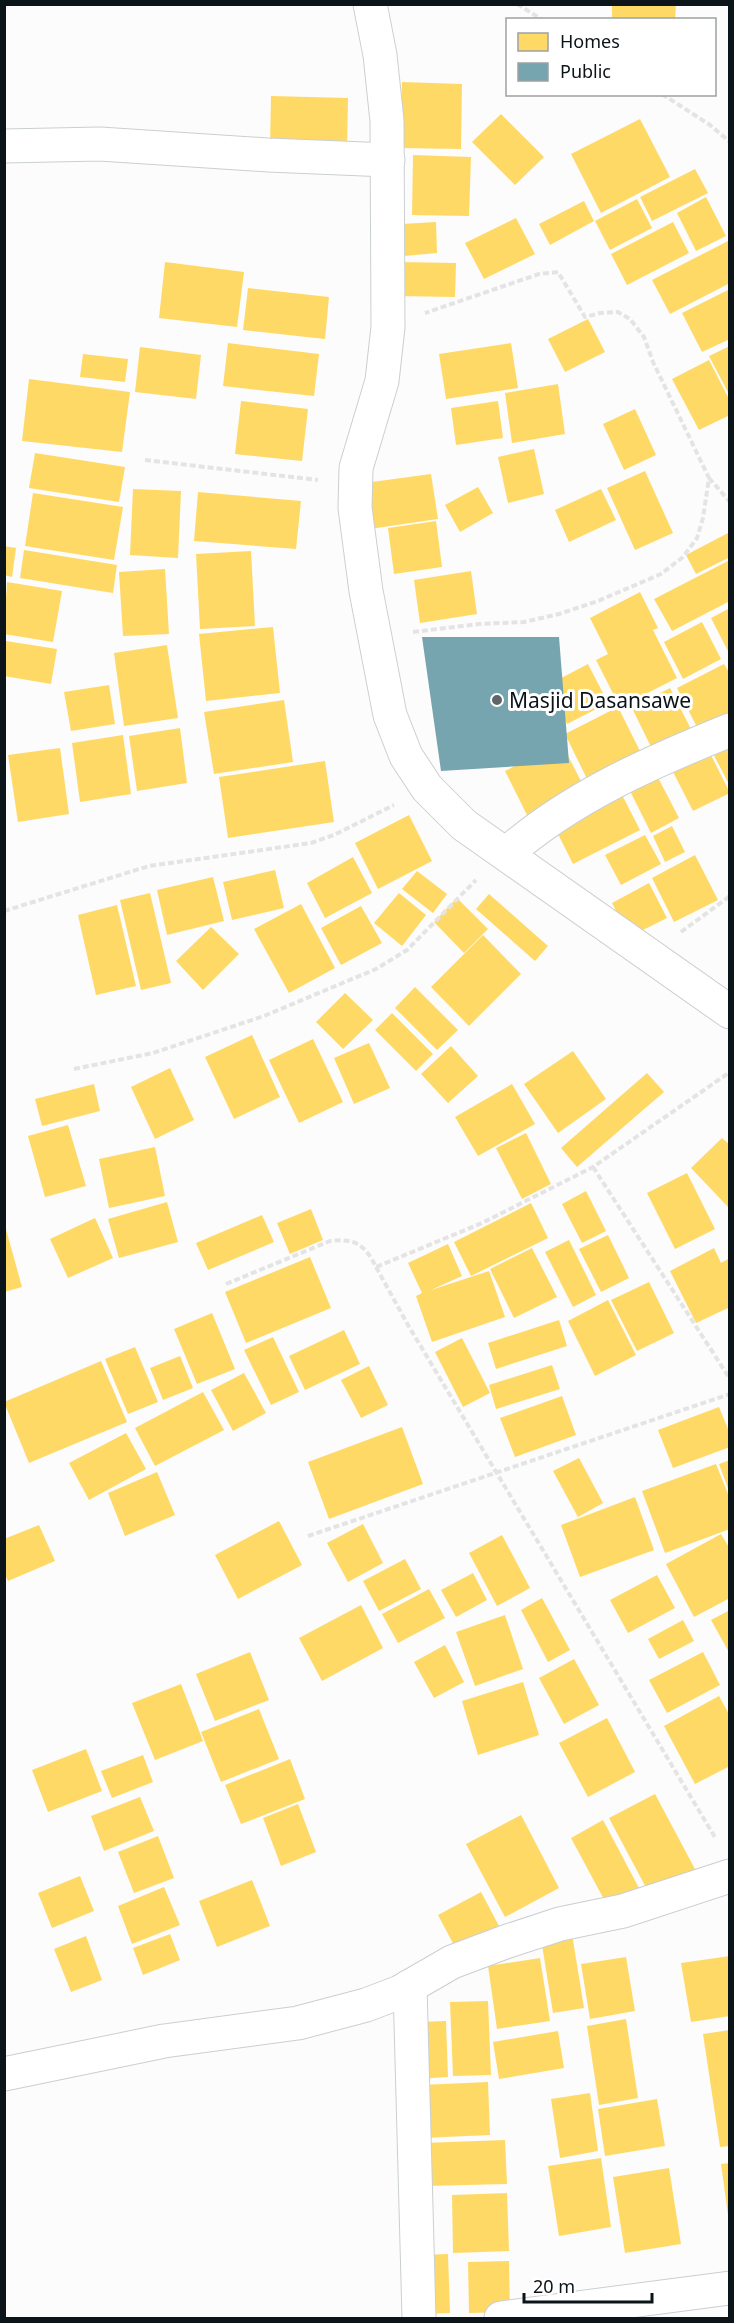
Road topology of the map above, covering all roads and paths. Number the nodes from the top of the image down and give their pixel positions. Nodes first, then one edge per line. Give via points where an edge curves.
1 (370, 4) edge
2 (517, 4) edge
3 (540, 18) edge
4 (665, 96) edge
5 (729, 142) edge
6 (4, 146) edge
7 (388, 160) junction
8 (388, 327) junction
9 (145, 460) dead end
10 (709, 478) junction
11 (354, 485) junction
12 (729, 502) edge
13 (375, 637) junction
14 (729, 730) edge
15 (427, 788) junction
16 (506, 854) junction
17 (729, 896) edge
18 (4, 911) edge
19 (649, 956) junction
20 (729, 1012) edge
21 (74, 1069) dead end
22 (729, 1072) edge
23 (593, 1167) junction
24 (376, 1267) junction
25 (226, 1284) dead end
26 (729, 1379) edge
27 (729, 1394) edge
28 (496, 1473) junction
29 (308, 1536) dead end
30 (717, 1842) dead end
31 (729, 1876) edge
32 (410, 1986) junction
33 (4, 2074) edge
34 (729, 2289) edge
35 (419, 2319) edge
36 (501, 2319) edge

1 - 7 street via 380,55
2 - 3 path
4 - 5 path
6 - 7 street via 100,144
7 - 8 street
8 - 10 path via 539,274 558,273 585,317 613,311 630,319 644,337
8 - 11 street via 382,381
9 - 11 path
10 - 12 path
10 - 13 path via 697,538 661,574 598,601 524,622
11 - 13 street
13 - 15 street via 390,715 406,756
14 - 16 street via 613,782 552,817
15 - 16 street via 464,825
15 - 18 path via 311,843 149,866
16 - 19 street
16 - 21 path via 407,950 376,969 264,1016 153,1053
17 - 19 path
19 - 20 street
22 - 23 path
23 - 24 path via 482,1223
23 - 26 path
24 - 25 path via 360,1245 337,1240
24 - 28 path
27 - 28 path
28 - 29 path
28 - 30 path
31 - 32 street via 622,1911 560,1924 508,1941 452,1962
32 - 33 street via 366,2005 298,2023 164,2041
32 - 35 street
34 - 36 street

